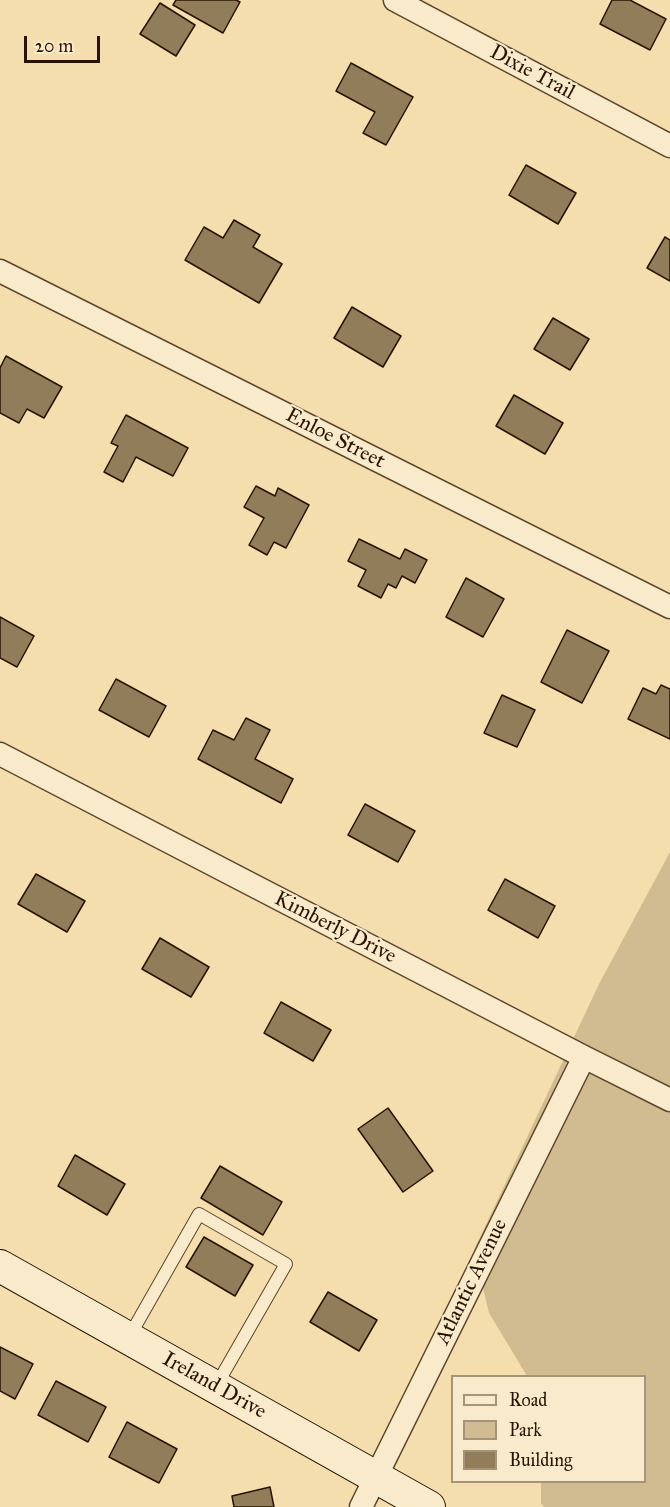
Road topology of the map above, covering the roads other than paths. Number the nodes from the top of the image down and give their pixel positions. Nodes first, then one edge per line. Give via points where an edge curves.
1 (394, 0) edge
2 (670, 146) edge
3 (0, 271) edge
4 (670, 607) edge
5 (0, 754) edge
6 (584, 1057) junction
7 (670, 1100) edge
8 (0, 1266) edge
9 (129, 1338) junction
10 (216, 1387) junction
11 (375, 1477) junction
12 (361, 1507) edge
13 (429, 1507) edge

1 - 2 street, Dixie Trail
3 - 4 street, Enloe Street
5 - 6 street, Kimberly Drive
6 - 7 street, Kimberly Drive
6 - 11 street, Atlantic Avenue
8 - 9 main road, Ireland Drive
9 - 10 main road, Ireland Drive
9 - 10 lane via 199,1214 286,1264
10 - 11 main road, Ireland Drive
11 - 12 street, Atlantic Avenue
11 - 13 main road, Ireland Drive

